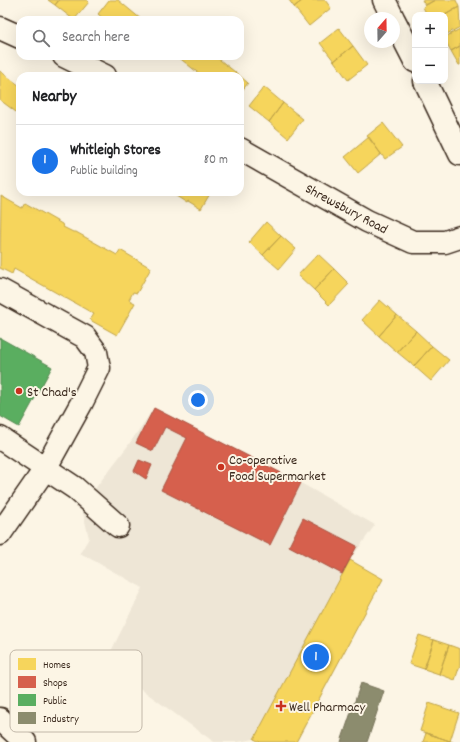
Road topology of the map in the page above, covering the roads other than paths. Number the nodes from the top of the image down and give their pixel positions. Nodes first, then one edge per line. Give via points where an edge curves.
1 (384, 0) edge
2 (390, 12) edge
3 (0, 28) edge
4 (400, 32) edge
5 (16, 35) edge
6 (412, 55) edge
7 (72, 60) edge
8 (96, 72) edge
9 (426, 84) edge
10 (244, 151) edge
11 (460, 154) edge
12 (460, 237) edge
13 (0, 290) edge
14 (0, 438) edge
15 (45, 469) junction
16 (118, 526) dead end
17 (0, 534) edge
18 (0, 720) edge
19 (10, 729) edge
20 (14, 732) edge
21 (25, 742) edge

1 - 2 street
3 - 5 street
4 - 6 street
7 - 8 street
9 - 11 street
10 - 12 street, Shrewsbury Road via 367,221 413,242 445,242
13 - 15 street via 85,337 96,352 99,368
14 - 15 street
15 - 16 street via 75,488
15 - 17 street
18 - 19 street
20 - 21 street

